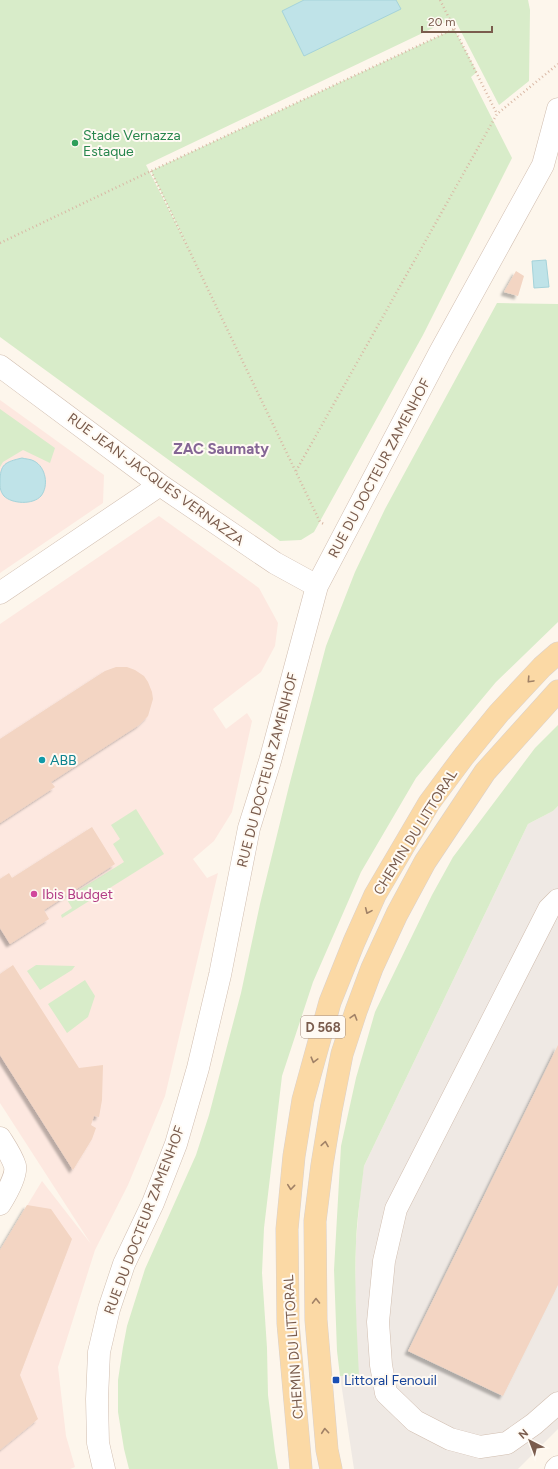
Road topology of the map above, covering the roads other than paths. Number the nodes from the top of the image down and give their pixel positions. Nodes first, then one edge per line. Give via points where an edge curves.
1 (558, 110) edge
2 (555, 132) edge
3 (0, 366) edge
4 (160, 485) junction
5 (317, 586) junction
6 (0, 593) edge
7 (558, 653) edge
8 (558, 691) edge
9 (558, 900) edge
10 (2, 1147) edge
11 (0, 1204) edge
12 (558, 1403) edge
13 (558, 1467) edge
14 (104, 1469) edge
15 (302, 1469) edge
16 (331, 1469) edge
17 (556, 1469) edge

1 - 2 street, RUE DU DOCTEUR ZAMENHOF
2 - 5 street, RUE DU DOCTEUR ZAMENHOF via 543,165 440,352
3 - 4 street, RUE JEAN-JACQUES VERNAZZA
4 - 5 street, RUE JEAN-JACQUES VERNAZZA via 274,563
4 - 6 street
5 - 14 street, RUE DU DOCTEUR ZAMENHOF via 270,761 248,828 220,975 198,1068 176,1144 153,1203 124,1264 109,1308 99,1352 97,1399 98,1443
7 -> 15 main road, CHEMIN DU LITTORAL / D 568 via 499,713 430,803 375,895 330,1002 303,1100 294,1156 287,1229 288,1323
16 -> 8 main road, CHEMIN DU LITTORAL / D 568 via 327,1450 316,1320 315,1220 328,1125 342,1054 372,968 425,862 485,772
9 - 12 street via 549,909 396,1209 384,1261 378,1322 386,1393 415,1422 450,1439 480,1447 507,1443
10 - 11 street via 15,1167 10,1189
13 - 17 street

